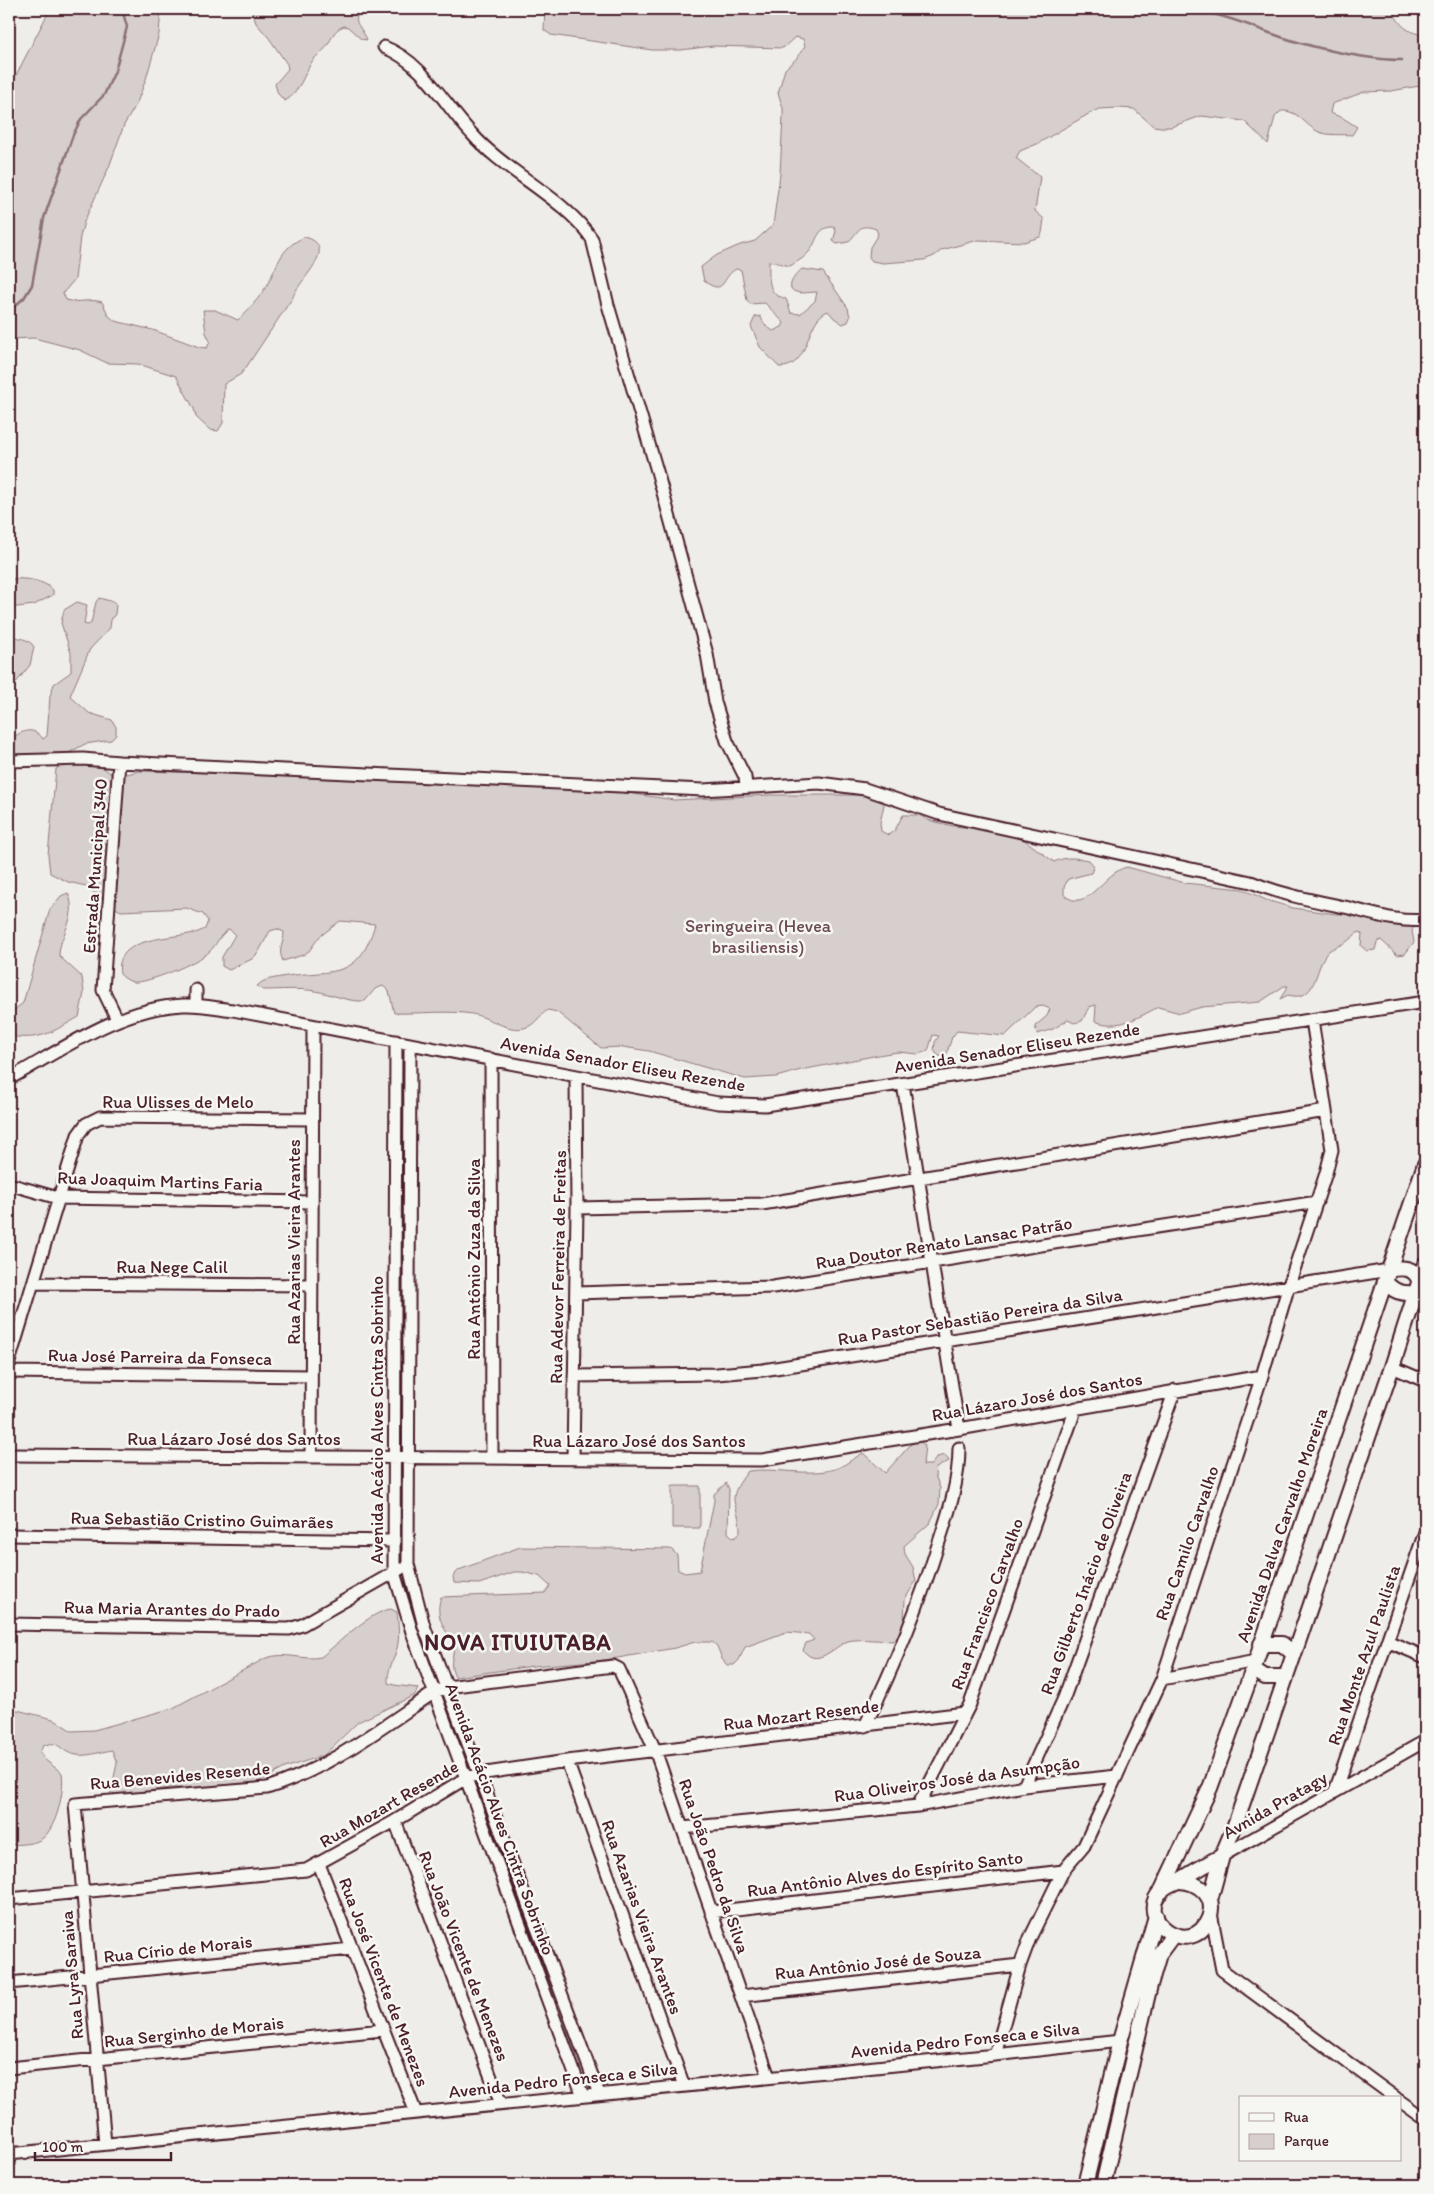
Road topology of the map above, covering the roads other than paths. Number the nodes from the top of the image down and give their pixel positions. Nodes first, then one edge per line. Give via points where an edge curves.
1 (384, 47) dead end
2 (9, 761) edge
3 (119, 762) junction
4 (746, 786) junction
5 (1425, 920) edge
6 (196, 990) dead end
7 (1425, 1002) edge
8 (196, 1005) junction
9 (117, 1019) junction
10 (1312, 1020) junction
11 (313, 1026) junction
12 (396, 1041) junction
13 (410, 1044) junction
14 (491, 1059) junction
15 (576, 1077) junction
16 (9, 1079) edge
17 (903, 1084) junction
18 (1326, 1111) junction
19 (312, 1119) junction
20 (1425, 1164) edge
21 (919, 1177) junction
22 (9, 1184) edge
23 (58, 1198) junction
24 (312, 1202) junction
25 (1317, 1202) junction
26 (577, 1208) junction
27 (931, 1262) junction
28 (1425, 1264) edge
29 (1387, 1275) junction
30 (32, 1283) junction
31 (311, 1285) junction
32 (1289, 1285) junction
33 (1417, 1287) junction
34 (576, 1293) junction
35 (944, 1341) junction
36 (9, 1362) edge
37 (1392, 1367) junction
38 (9, 1372) edge
39 (311, 1376) junction
40 (574, 1376) junction
41 (1262, 1376) junction
42 (1425, 1381) edge
43 (1175, 1390) junction
44 (1076, 1408) junction
45 (959, 1428) junction
46 (959, 1448) dead end
47 (9, 1455) edge
48 (310, 1457) junction
49 (394, 1457) junction
50 (408, 1458) junction
51 (492, 1458) junction
52 (573, 1458) junction
53 (1425, 1532) edge
54 (9, 1535) edge
55 (394, 1541) junction
56 (1421, 1560) edge
57 (408, 1564) junction
58 (394, 1572) junction
59 (9, 1624) edge
60 (1387, 1641) junction
61 (1261, 1644) junction
62 (1294, 1654) junction
63 (1425, 1657) edge
64 (1254, 1665) junction
65 (619, 1669) joint
66 (1286, 1677) junction
67 (1162, 1680) junction
68 (447, 1687) junction
69 (435, 1692) junction
70 (965, 1714) junction
71 (865, 1726) junction
72 (1425, 1741) edge
73 (655, 1750) junction
74 (567, 1761) junction
75 (479, 1774) junction
76 (1117, 1776) junction
77 (466, 1778) junction
78 (1024, 1786) junction
79 (1335, 1791) junction
80 (75, 1804) joint
81 (918, 1806) junction
82 (395, 1821) junction
83 (1235, 1825) junction
84 (682, 1828) junction
85 (1259, 1834) junction
86 (1222, 1856) junction
87 (319, 1864) junction
88 (1063, 1871) junction
89 (1180, 1881) junction
90 (82, 1890) junction
91 (1161, 1892) junction
92 (9, 1899) edge
93 (1210, 1906) junction
94 (711, 1912) junction
95 (1156, 1916) junction
96 (1173, 1935) junction
97 (352, 1949) junction
98 (1020, 1966) junction
99 (90, 1975) junction
100 (9, 1984) edge
101 (741, 1996) junction
102 (383, 2030) junction
103 (1120, 2041) junction
104 (996, 2056) junction
105 (98, 2059) junction
106 (9, 2068) edge
107 (769, 2077) junction
108 (684, 2086) junction
109 (600, 2094) junction
110 (583, 2096) junction
111 (1393, 2096) edge
112 (1402, 2102) edge
113 (501, 2104) junction
114 (416, 2113) junction
115 (1425, 2119) edge
116 (105, 2144) junction
117 (9, 2154) edge
118 (1085, 2185) edge
119 (1103, 2185) edge

1 - 4 street via 417,68 473,136 565,210 592,239 707,654 715,702
2 - 3 street, Estrada Municipal 340
3 - 4 street via 703,790
3 - 9 street, Estrada Municipal 340 via 103,990
4 - 5 street via 819,783 865,789 939,814 1251,882 1380,916
6 - 8 street
7 - 10 street, Avenida Senador Eliseu Rezende
8 - 9 street, Avenida Senador Eliseu Rezende via 151,1009
8 - 11 street, Avenida Senador Eliseu Rezende
9 - 16 street, Avenida Senador Eliseu Rezende
10 - 17 street, Avenida Senador Eliseu Rezende
10 - 18 street, Rua Camilo Carvalho
11 - 12 street, Avenida Senador Eliseu Rezende
11 - 19 street, Rua Azarias Vieira Arantes
12 - 13 street, Avenida Senador Eliseu Rezende
12 - 49 street, Avenida Acácio Alves Cintra Sobrinho
13 - 14 street, Avenida Senador Eliseu Rezende
13 - 50 street, Avenida Acácio Alves Cintra Sobrinho
14 - 15 street, Avenida Senador Eliseu Rezende
14 - 51 street, Rua Antônio Zuza da Silva
15 - 17 street, Avenida Senador Eliseu Rezende via 737,1105 765,1105
15 - 26 street, Rua Adevor Ferreira de Freitas
17 - 21 street
18 - 21 street
18 - 25 street, Rua Camilo Carvalho via 1332,1150
19 - 23 street, Rua Ulisses de Melo via 100,1117 86,1124 78,1135
19 - 24 street, Rua Azarias Vieira Arantes
20 - 29 street, Avenida Dalva Carvalho Moreira
21 - 26 street via 762,1204
21 - 27 street
22 - 23 street, Rua Joaquim Martins Faria
23 - 24 street, Rua Joaquim Martins Faria
23 - 30 street, Rua Ulisses de Melo
24 - 31 street, Rua Azarias Vieira Arantes
25 - 27 street, Rua Doutor Renato Lansac Patrão
25 - 32 street, Rua Camilo Carvalho
26 - 34 street, Rua Adevor Ferreira de Freitas
27 - 34 street, Rua Doutor Renato Lansac Patrão via 772,1287
27 - 35 street
28 - 33 street
29 - 32 street, Rua Pastor Sebastião Pereira da Silva
29 - 33 street via 1389,1286 1401,1293
29 - 33 street via 1400,1267 1406,1268 1417,1274
29 - 61 street, Avenida Dalva Carvalho Moreira
30 - 31 street, Rua Nege Calil
30 - 36 street, Rua Ulisses de Melo
31 - 39 street, Rua Azarias Vieira Arantes
32 - 35 street, Rua Pastor Sebastião Pereira da Silva
32 - 41 street, Rua Camilo Carvalho
33 - 37 street
34 - 40 street, Rua Adevor Ferreira de Freitas
35 - 40 street, Rua Pastor Sebastião Pereira da Silva via 763,1370 717,1374
35 - 45 street
37 - 42 street
37 - 62 street
38 - 39 street, Rua José Parreira da Fonseca
39 - 48 street, Rua Azarias Vieira Arantes
40 - 52 street, Rua Adevor Ferreira de Freitas
41 - 43 street, Rua Lázaro José dos Santos
41 - 67 street, Rua Camilo Carvalho
43 - 44 street, Rua Lázaro José dos Santos
43 - 78 street, Rua Gilberto Inácio de Oliveira via 1064,1698
44 - 45 street, Rua Lázaro José dos Santos
44 - 70 street, Rua Francisco Carvalho
45 - 52 street, Rua Lázaro José dos Santos via 762,1460
46 - 71 street via 955,1493 922,1597
47 - 48 street, Rua Lázaro José dos Santos
48 - 49 street, Rua Lázaro José dos Santos
49 - 50 street, Rua Lázaro José dos Santos
49 - 55 street, Avenida Acácio Alves Cintra Sobrinho
50 - 51 street, Rua Lázaro José dos Santos
50 - 57 street, Avenida Acácio Alves Cintra Sobrinho
51 - 52 street, Rua Lázaro José dos Santos
53 - 56 street, Rua Monte Azul Paulista
54 - 55 street, Rua Sebastião Cristino Guimarães
55 - 58 street, Avenida Acácio Alves Cintra Sobrinho
56 - 60 street, Rua Monte Azul Paulista
57 - 58 street, Rua Maria Arantes do Prado
57 - 68 street, Avenida Acácio Alves Cintra Sobrinho via 424,1626
58 - 59 street, Rua Maria Arantes do Prado via 302,1625 289,1629
58 - 69 street, Avenida Acácio Alves Cintra Sobrinho
60 - 63 street
60 - 79 street, Rua Monte Azul Paulista
61 - 62 street via 1282,1644
61 - 64 street, Avenida Dalva Carvalho Moreira
62 - 66 street
64 - 66 street via 1266,1677
64 - 67 street
64 - 91 street, Avenida Dalva Carvalho Moreira via 1210,1788
65 - 68 street, Rua Benevides Resende via 613,1666
65 - 73 street, Rua João Pedro da Silva
66 - 83 street
67 - 76 street, Rua Camilo Carvalho
68 - 69 street, Rua Benevides Resende
68 - 75 street, Avenida Acácio Alves Cintra Sobrinho
69 - 77 street, Avenida Acácio Alves Cintra Sobrinho
69 - 80 street, Rua Benevides Resende via 337,1757 268,1788
70 - 71 street, Rua Mozart Resende
70 - 81 street, Rua Francisco Carvalho
71 - 73 street, Rua Mozart Resende
72 - 79 street, Avnida Pratagy
73 - 74 street, Rua Mozart Resende
73 - 84 street, Rua João Pedro da Silva
74 - 75 street, Rua Mozart Resende
74 - 108 street, Rua Azarias Vieira Arantes
75 - 77 street, Rua Mozart Resende
75 - 109 street, Avenida Acácio Alves Cintra Sobrinho
76 - 78 street, Rua Oliveiros José da Asumpção
76 - 88 street, Rua Camilo Carvalho via 1084,1846
77 - 82 street, Rua Mozart Resende
77 - 110 street, Avenida Acácio Alves Cintra Sobrinho
78 - 81 street, Rua Oliveiros José da Asumpção
79 - 85 street, Avnida Pratagy
80 - 90 street, Rua Lyra Saraiva
81 - 84 street, Rua Oliveiros José da Asumpção
82 - 87 street, Rua Mozart Resende
82 - 113 street, Rua João Vicente de Menezes
83 - 85 street via 1242,1832
83 - 86 street
84 - 94 street, Rua João Pedro da Silva
85 - 86 street, Avnida Pratagy
86 - 89 street
86 - 93 street
87 - 90 street, Rua Mozart Resende via 306,1870
87 - 97 street, Rua José Vicente de Menezes
88 - 94 street, Rua Antônio Alves do Espírito Santo
88 - 98 street, Rua Camilo Carvalho
89 - 91 street via 1169,1884
89 - 93 street via 1198,1885 1205,1891
90 - 92 street, Rua Mozart Resende
90 - 99 street, Rua Lyra Saraiva
91 - 95 street via 1155,1903
93 - 96 street via 1206,1925 1197,1933 1185,1937
93 - 111 street via 1222,1970
94 - 101 street, Rua João Pedro da Silva
95 - 96 street via 1159,1924
95 - 103 street
96 - 119 street via 1159,1954 1150,1985
97 - 99 street, Rua Círio de Morais
97 - 102 street, Rua José Vicente de Menezes
98 - 101 street, Rua Antônio José de Souza
98 - 104 street, Rua Camilo Carvalho
99 - 100 street, Rua Círio de Morais
99 - 105 street, Rua Lyra Saraiva
101 - 107 street, Rua João Pedro da Silva
102 - 105 street, Rua Serginho de Morais
102 - 114 street, Rua José Vicente de Menezes
103 - 104 street, Avenida Pedro Fonseca e Silva
103 - 118 street
104 - 107 street, Avenida Pedro Fonseca e Silva
105 - 106 street, Rua Serginho de Morais
105 - 116 street, Rua Lyra Saraiva
107 - 108 street, Avenida Pedro Fonseca e Silva
108 - 109 street, Avenida Pedro Fonseca e Silva
109 - 110 street, Avenida Pedro Fonseca e Silva
110 - 113 street, Avenida Pedro Fonseca e Silva
112 - 115 street
113 - 114 street, Avenida Pedro Fonseca e Silva
114 - 116 street, Avenida Pedro Fonseca e Silva
116 - 117 street, Avenida Pedro Fonseca e Silva

